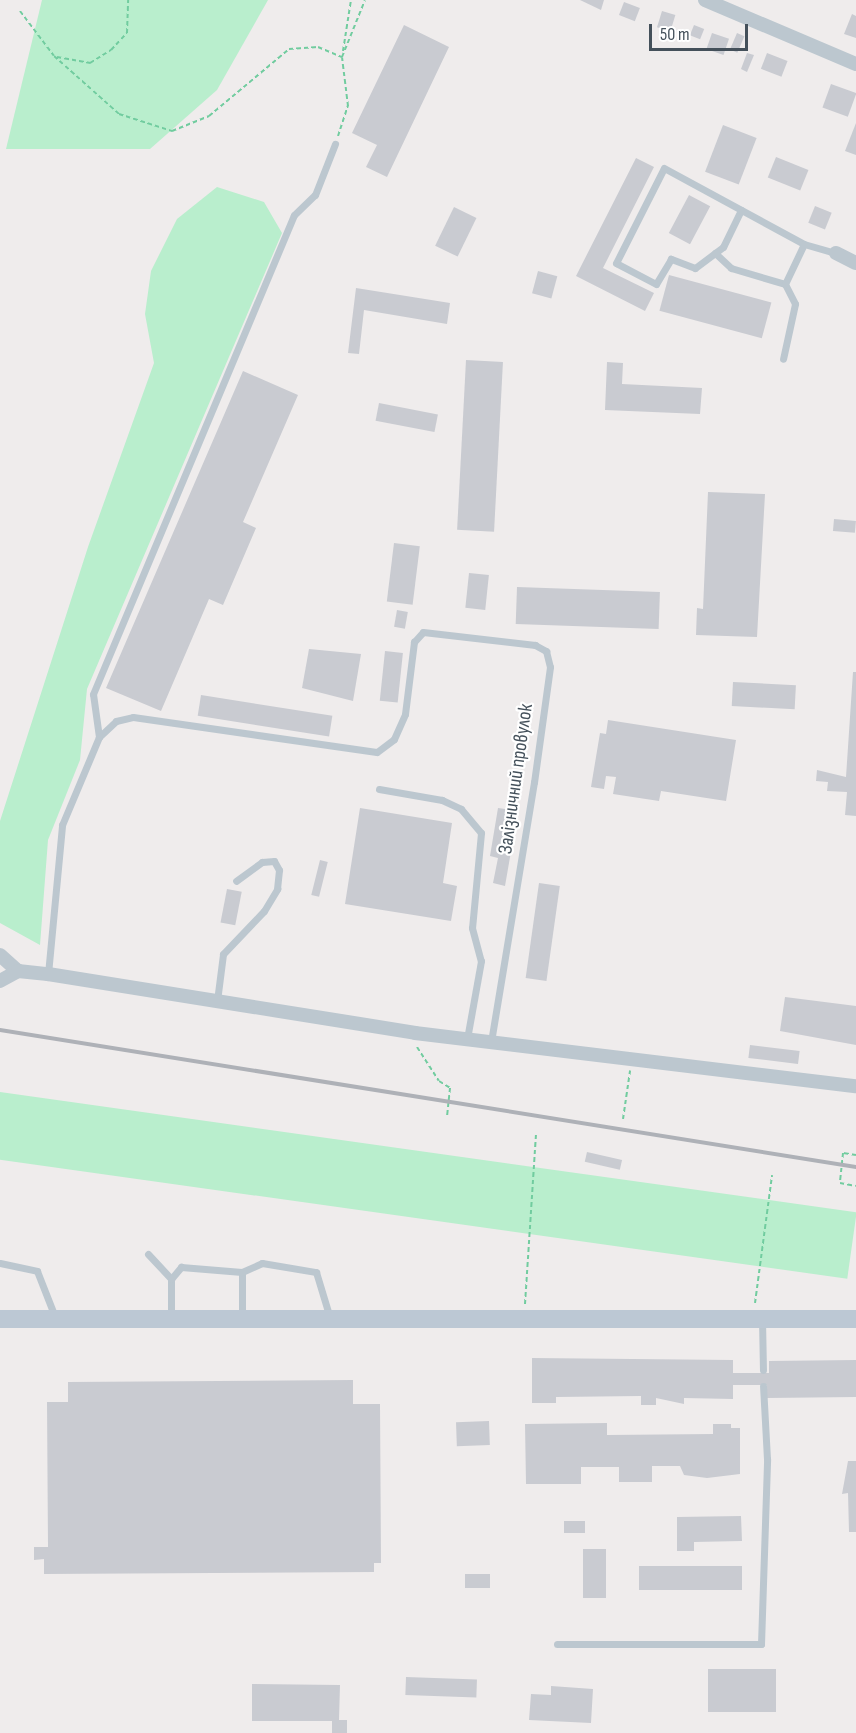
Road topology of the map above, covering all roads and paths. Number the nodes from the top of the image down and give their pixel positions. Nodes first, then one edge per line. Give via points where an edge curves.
1 (128, 0) edge
2 (351, 0) edge
3 (365, 0) edge
4 (705, 0) edge
5 (20, 11) dead end
6 (54, 56) junction
7 (342, 57) junction
8 (856, 64) edge
9 (335, 144) joint
10 (741, 210) junction
11 (804, 244) junction
12 (715, 253) junction
13 (836, 253) joint
14 (856, 263) edge
15 (784, 284) junction
16 (783, 359) dead end
17 (99, 737) junction
18 (379, 789) dead end
19 (236, 881) dead end
20 (0, 955) edge
21 (18, 971) junction
22 (48, 974) junction
23 (0, 981) edge
24 (217, 1001) junction
25 (415, 1033) junction
26 (467, 1039) junction
27 (491, 1042) junction
28 (633, 1059) junction
29 (856, 1086) edge
30 (447, 1118) dead end
31 (623, 1119) dead end
32 (536, 1133) dead end
33 (856, 1155) edge
34 (772, 1175) dead end
35 (856, 1186) edge
36 (148, 1254) dead end
37 (0, 1263) edge
38 (242, 1272) junction
39 (171, 1280) junction
40 (0, 1318) edge
41 (171, 1319) junction
42 (758, 1319) junction
43 (856, 1319) edge
44 (56, 1320) junction
45 (330, 1320) junction
46 (524, 1320) junction
47 (242, 1321) junction
48 (763, 1370) dead end
49 (763, 1386) dead end
50 (557, 1644) dead end

1 - 6 path via 127,33 111,50 90,63
2 - 7 path
3 - 7 path
4 - 8 street
5 - 6 path
6 - 7 path via 120,114 172,131 209,116 289,49 318,46
7 - 9 path via 348,106
9 - 17 lane via 315,195 294,215 93,694
10 - 11 lane
10 - 12 lane
10 - 12 lane via 664,168 616,263 656,284 671,259 695,268
11 - 13 lane
11 - 15 lane
12 - 15 lane via 731,268
13 - 14 street
15 - 16 lane via 795,304
17 - 22 lane via 62,825
17 - 27 lane, Залізничний провулок via 116,721 133,717 377,752 394,739 405,714 418,636 535,645 546,651 550,667
18 - 26 lane via 442,800 461,808 481,833 472,928 481,961
19 - 24 lane via 262,862 274,861 279,870 277,889 264,911 223,954
20 - 21 street
21 - 22 street
21 - 23 street
22 - 24 street
24 - 25 street
25 - 26 street
25 - 30 path via 417,1047 439,1081 450,1088
26 - 27 street
27 - 28 street
28 - 29 street
28 - 31 path
32 - 46 path
33 - 35 path via 843,1154 840,1183
34 - 42 path
36 - 39 lane
37 - 44 lane via 37,1271
38 - 39 lane via 181,1267
38 - 45 lane via 262,1263 316,1272
38 - 47 lane
39 - 41 lane
40 - 44 main road
41 - 44 main road
41 - 47 main road
42 - 43 main road
42 - 46 main road
42 - 48 lane
45 - 46 main road
45 - 47 main road
49 - 50 lane via 767,1459 760,1644

